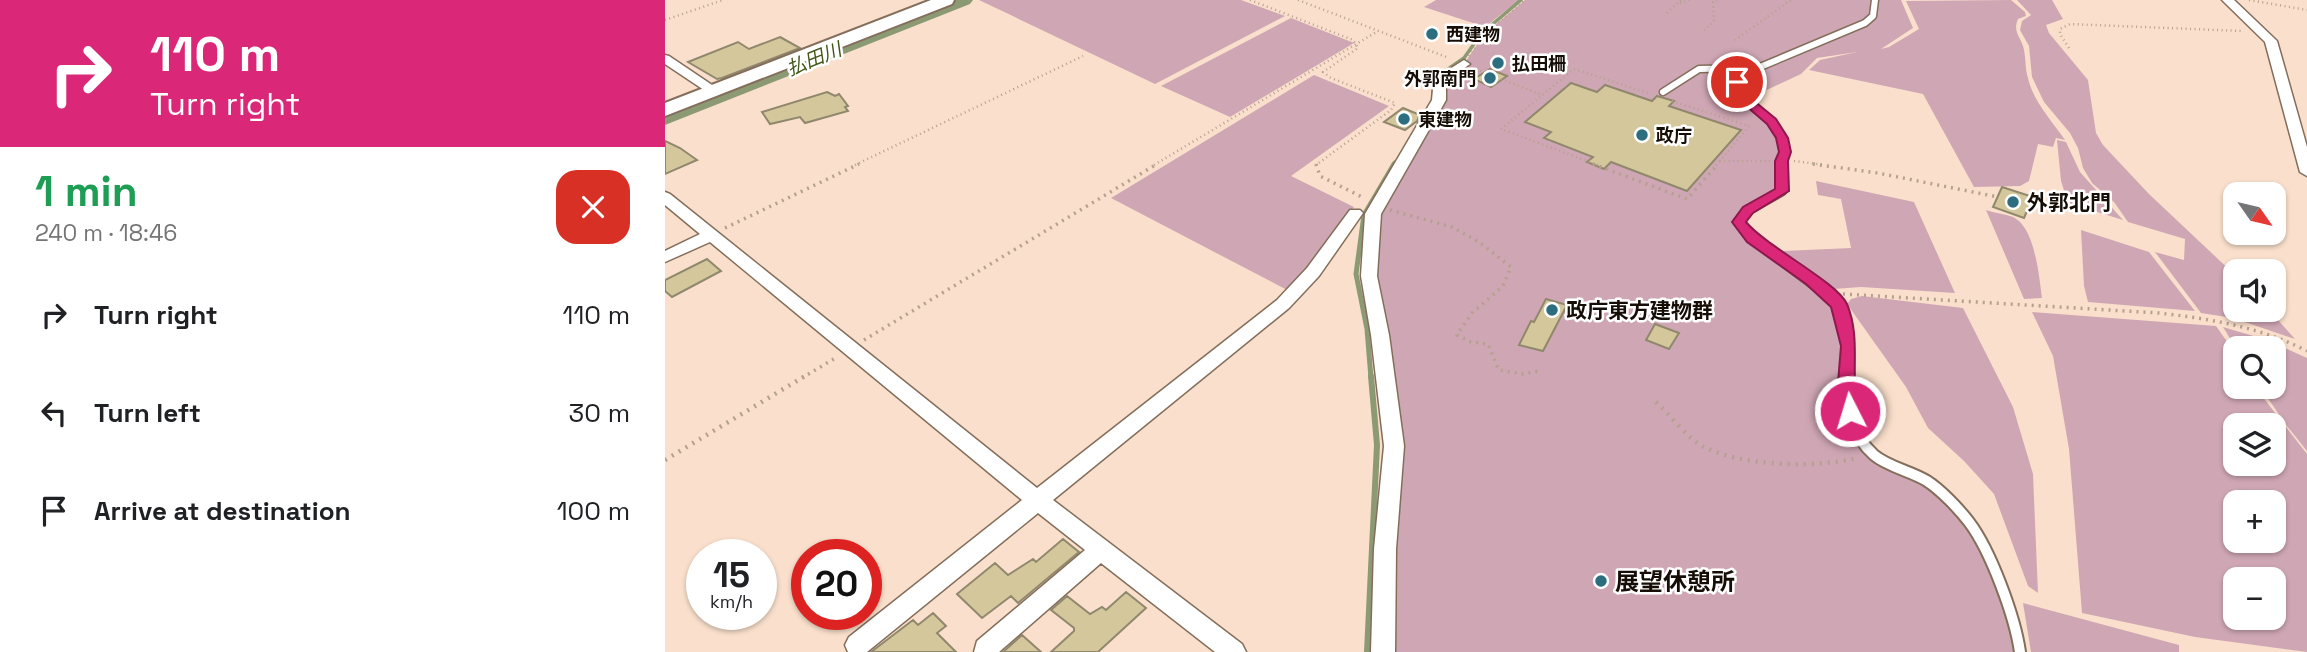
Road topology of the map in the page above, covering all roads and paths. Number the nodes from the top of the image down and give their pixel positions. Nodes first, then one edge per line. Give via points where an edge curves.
1 (723, 0) edge
2 (946, 0) edge
3 (1250, 0) edge
4 (1298, 0) edge
5 (1525, 0) edge
6 (1681, 0) edge
7 (1691, 0) edge
8 (1717, 0) edge
9 (1791, 0) edge
10 (1875, 0) edge
11 (2228, 0) edge
12 (2249, 0) edge
13 (1677, 4) junction
14 (2307, 10) edge
15 (1667, 13) dead end
16 (665, 20) edge
17 (1705, 30) dead end
18 (1378, 31) junction
19 (2261, 32) junction
20 (1735, 40) dead end
21 (1358, 43) junction
22 (2069, 48) dead end
23 (1083, 57) dead end
24 (665, 59) edge
25 (1464, 64) junction
26 (1756, 68) junction
27 (715, 92) junction
28 (1542, 95) junction
29 (1662, 95) junction
30 (665, 110) edge
31 (1720, 161) junction
32 (1782, 161) junction
33 (2307, 172) edge
34 (665, 197) edge
35 (1998, 197) dead end
36 (1365, 205) junction
37 (711, 235) junction
38 (665, 257) edge
39 (1830, 297) junction
40 (849, 349) junction
41 (2307, 351) edge
42 (1539, 371) dead end
43 (1656, 402) dead end
44 (1874, 455) junction
45 (665, 460) edge
46 (1038, 500) junction
47 (1101, 549) junction
48 (857, 646) dead end
49 (985, 649) dead end
50 (1234, 652) edge
51 (1383, 652) edge
52 (2019, 652) edge

1 - 16 path
2 - 27 main road
3 - 21 path
4 - 18 path
5 - 25 path via 1484,34
6 - 13 path
7 - 13 path
8 - 17 path via 1713,2 1714,21
9 - 20 path
10 - 26 lane via 1873,16 1865,23
11 - 19 street
12 - 14 path
13 - 15 path
18 - 21 path
18 - 25 path
19 - 22 path via 2070,24 2060,29
19 - 33 street via 2275,53
21 - 36 path via 1358,48 1323,72 1395,103 1317,164 1320,176
21 - 40 path
23 - 37 path
24 - 27 street
25 - 28 path
25 - 36 street via 1440,79 1439,100
26 - 29 lane via 1699,69
26 - 32 lane via 1741,75 1736,92 1771,121 1782,138
27 - 30 main road
28 - 29 path via 1574,69
28 - 31 path via 1501,129 1687,199
29 - 31 path via 1749,126
31 - 32 path
32 - 35 path via 1806,161
32 - 39 lane via 1782,191 1748,210 1739,222 1752,239
34 - 37 street
36 - 42 path via 1445,224 1511,267 1503,286 1472,313 1457,335 1488,344 1499,370
36 - 46 street via 1283,304
36 - 51 street via 1373,214 1369,276 1394,446
37 - 38 street
37 - 40 street
39 - 41 path via 1869,293 2159,313 2266,333
39 - 44 lane via 1839,304 1849,346 1846,395 1854,427
40 - 45 path
40 - 46 street
43 - 44 path via 1701,446 1739,459 1829,466
44 - 52 lane via 1929,482 1970,523 1998,578 2017,632
46 - 47 street
46 - 48 street
47 - 49 street
47 - 50 street

